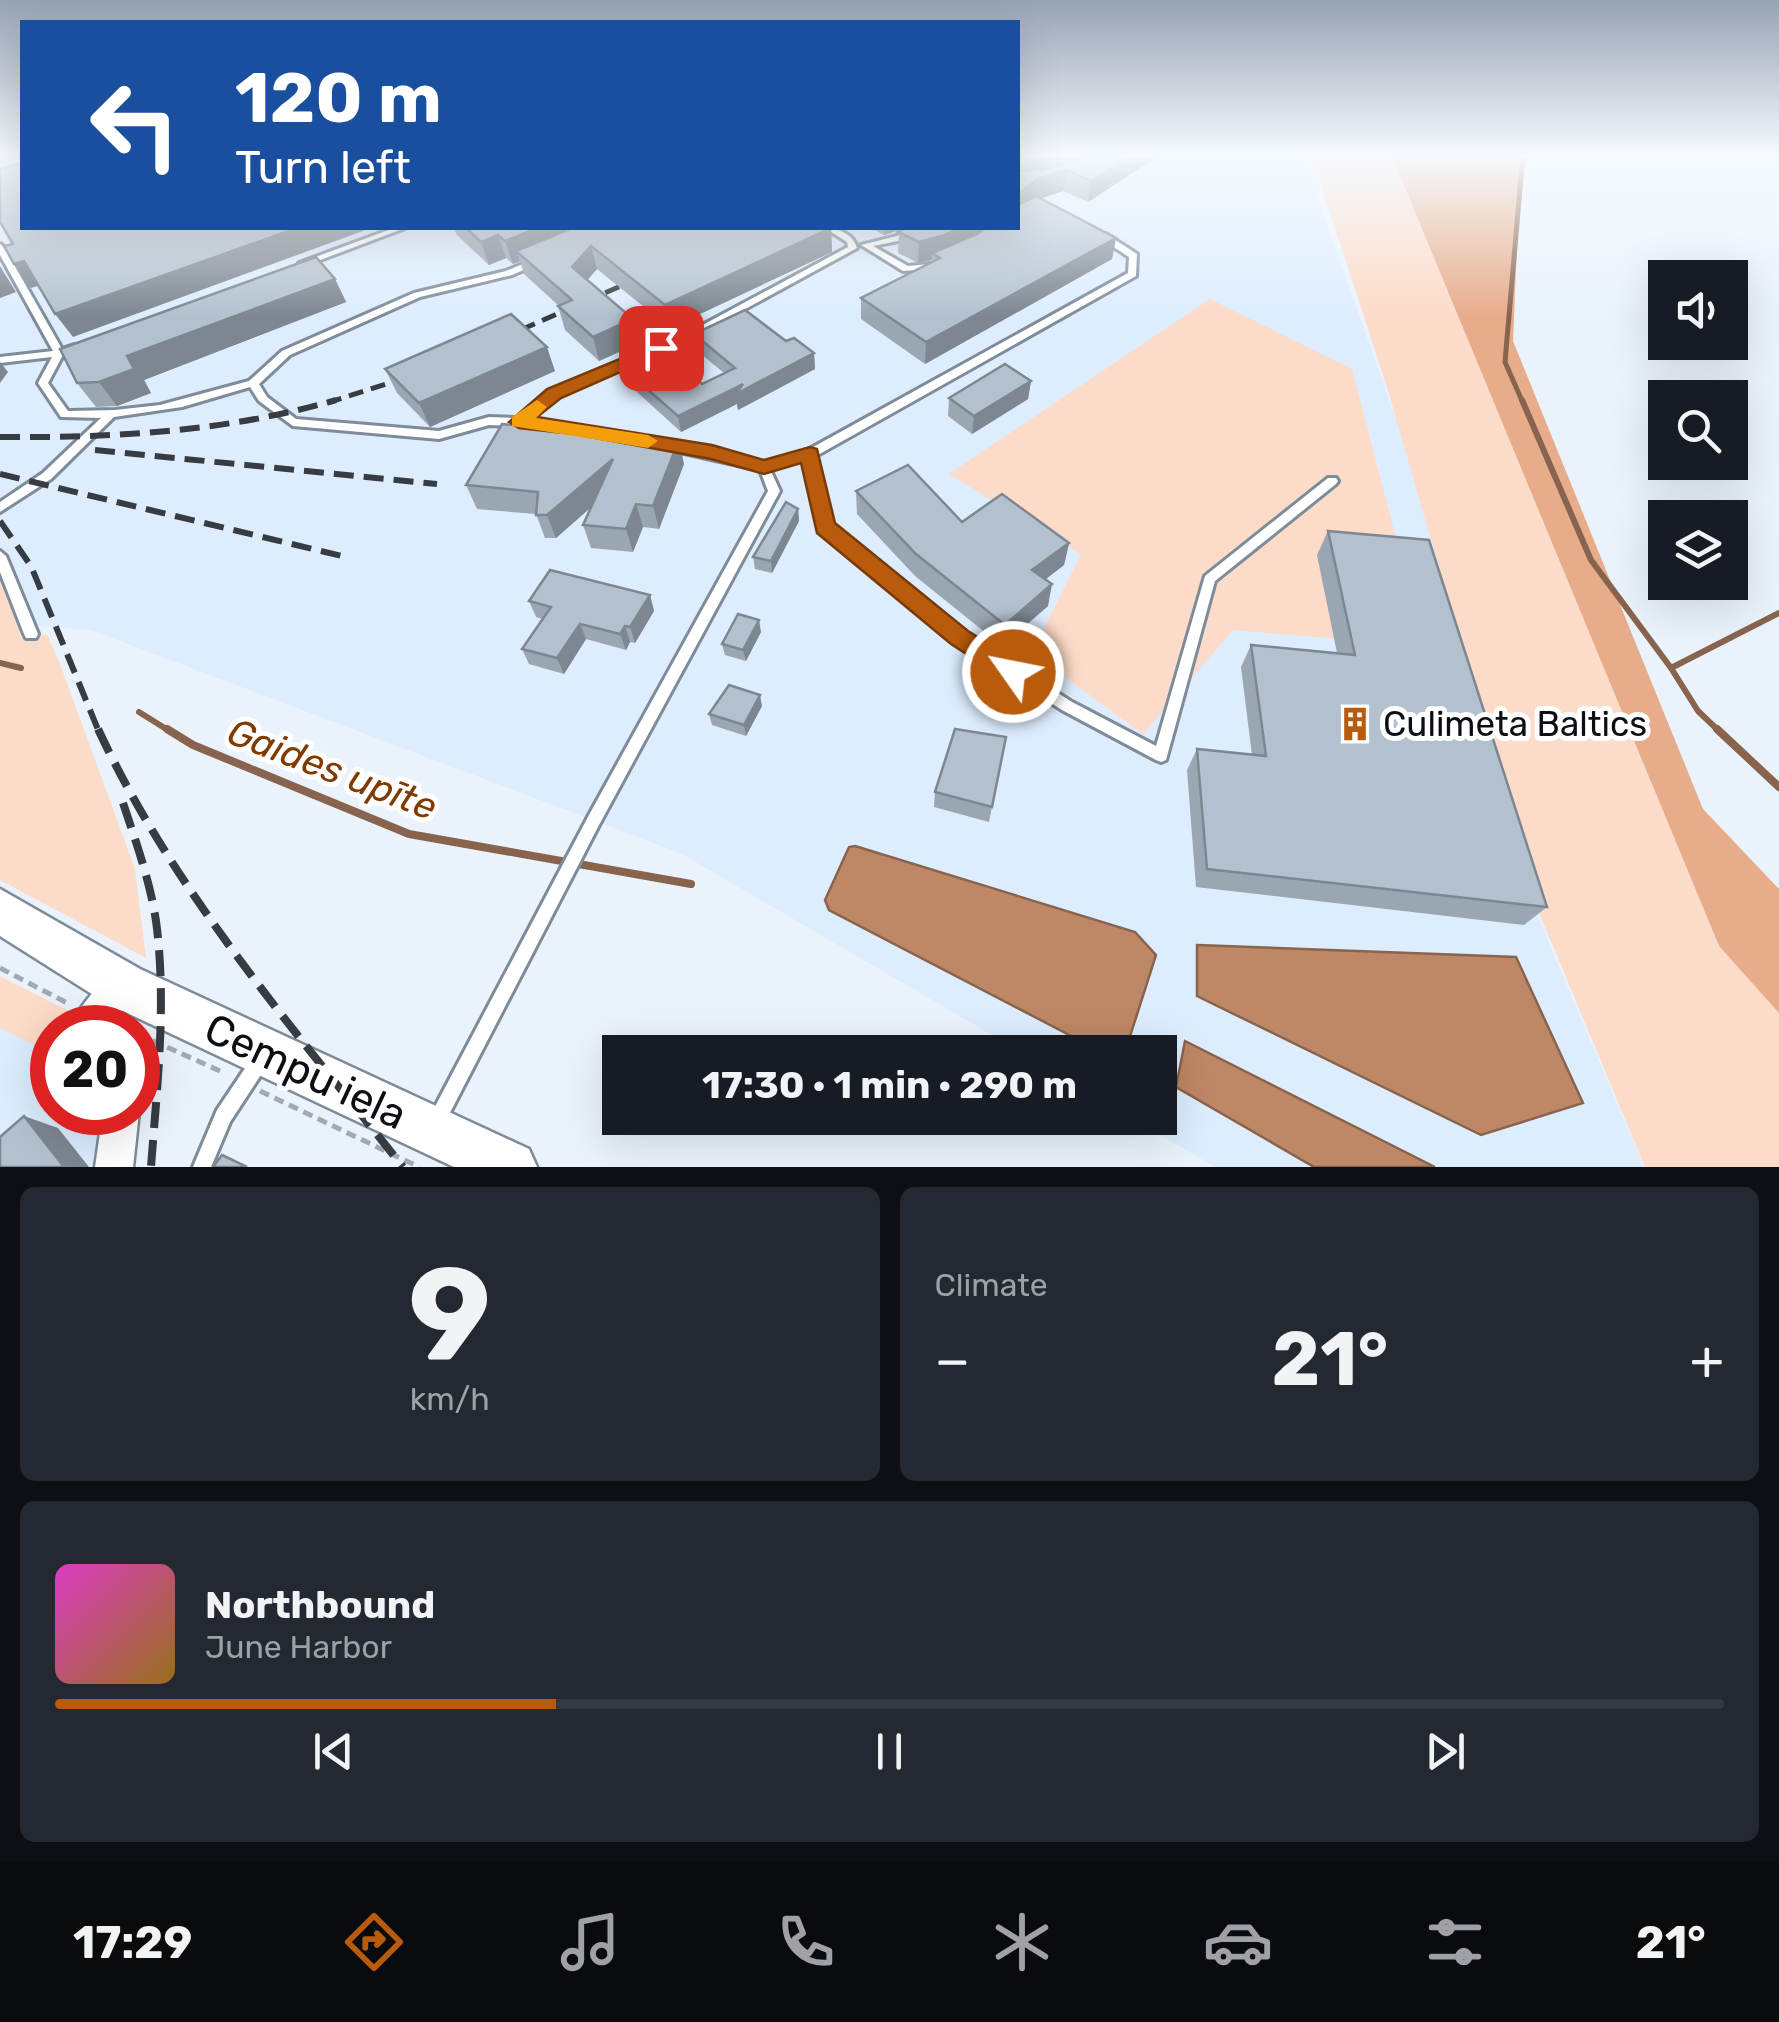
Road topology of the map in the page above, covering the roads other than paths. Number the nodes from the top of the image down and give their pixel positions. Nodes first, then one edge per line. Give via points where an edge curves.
1 (1087, 228) edge
2 (395, 230) edge
3 (832, 230) edge
4 (916, 230) edge
5 (865, 245) junction
6 (0, 248) edge
7 (853, 248) junction
8 (544, 258) edge
9 (942, 262) edge
10 (282, 271) edge
11 (90, 342) edge
12 (59, 354) junction
13 (0, 360) edge
14 (253, 383) junction
15 (110, 416) junction
16 (519, 422) junction
17 (810, 454) junction
18 (764, 467) junction
19 (1332, 481) dead end
20 (0, 508) edge
21 (0, 556) edge
22 (31, 634) dead end
23 (0, 910) edge
24 (122, 986) junction
25 (95, 1005) edge
26 (253, 1073) junction
27 (118, 1135) edge
28 (425, 1149) edge
29 (114, 1167) edge
30 (202, 1167) edge
31 (512, 1167) edge

1 - 17 lane via 1134,256 1132,274
2 - 10 lane
3 - 7 lane
4 - 5 lane
5 - 7 lane
5 - 9 lane via 906,269
6 - 12 lane
7 - 16 lane via 687,338 554,393
8 - 14 lane via 418,295 286,352
11 - 12 lane
12 - 13 lane
12 - 15 lane via 43,383 64,415
14 - 15 lane
14 - 16 lane via 263,400 293,422 439,435 489,421
15 - 20 lane via 47,476
16 - 18 lane via 712,452
17 - 18 lane
17 - 19 lane via 825,527 959,637 1161,756 1209,579
18 - 28 lane via 774,491
21 - 22 lane
23 - 24 main road, Cempu iela
24 - 25 street
24 - 26 main road, Cempu iela
26 - 28 main road, Cempu iela
26 - 30 lane via 223,1116
27 - 29 street
28 - 31 main road, Cempu iela

